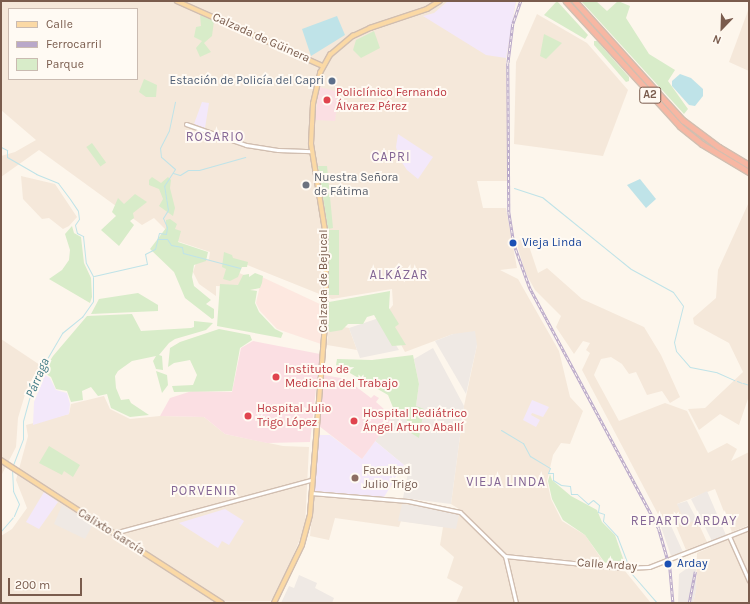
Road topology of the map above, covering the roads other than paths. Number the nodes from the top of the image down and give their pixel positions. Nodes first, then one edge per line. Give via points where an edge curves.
1 (177, 1) edge
2 (440, 1) edge
3 (566, 1) edge
4 (575, 1) edge
5 (323, 66) junction
6 (186, 124) dead end
7 (312, 151) junction
8 (749, 165) edge
9 (749, 172) edge
10 (1, 460) edge
11 (311, 480) junction
12 (311, 493) junction
13 (749, 528) edge
14 (114, 534) junction
15 (729, 536) junction
16 (505, 556) junction
17 (749, 581) edge
18 (222, 603) edge
19 (274, 603) edge
20 (516, 603) edge

1 - 5 main road, Calzada de Güinera
2 - 5 main road, Calzada de Bejucal via 427,9 361,32 339,47
3 - 9 highway, A2 via 680,126 702,144
4 - 8 highway, A2 via 683,120 713,143
5 - 7 main road, Calzada de Bejucal via 313,104
6 - 7 street via 246,145 278,150
7 - 11 main road, Calzada de Bejucal via 326,237 326,268 325,330
10 - 14 main road, Calixto García
11 - 12 main road, Calzada de Bejucal
11 - 14 street
12 - 16 street via 408,501 454,508
12 - 19 main road, Calzada de Bejucal via 308,530
13 - 15 street, Calle Arday
14 - 18 main road, Calixto García
15 - 16 street, Calle Arday via 649,568 609,567
15 - 17 street
16 - 20 street

